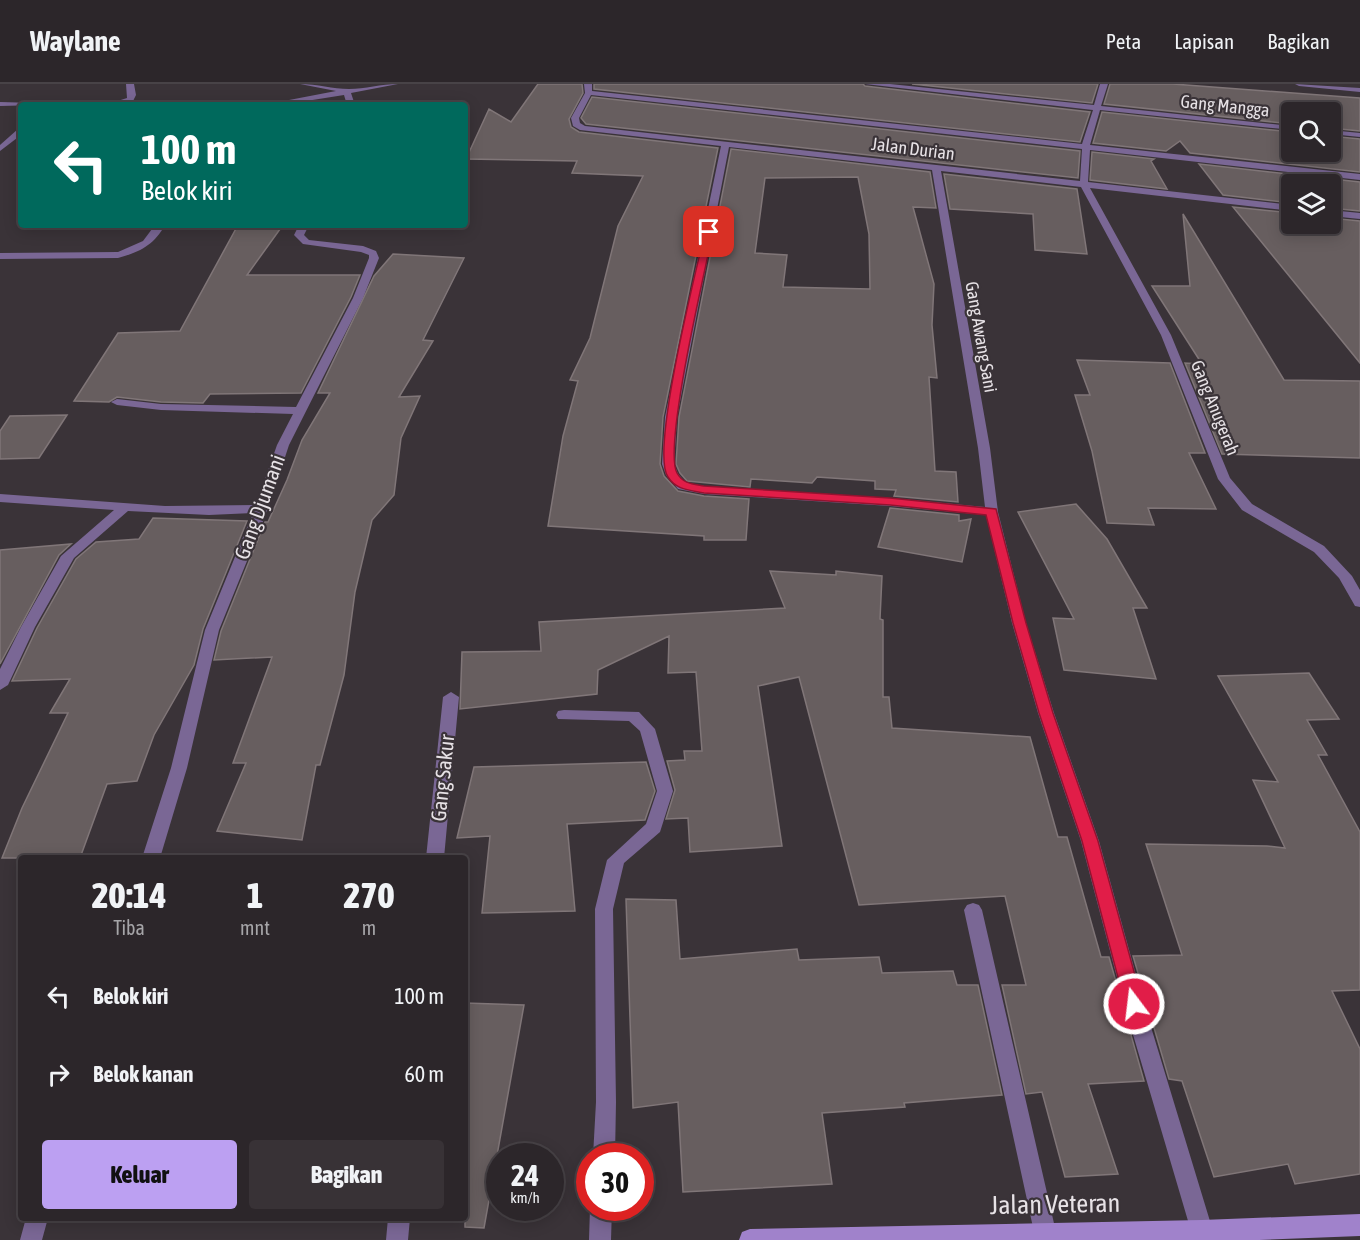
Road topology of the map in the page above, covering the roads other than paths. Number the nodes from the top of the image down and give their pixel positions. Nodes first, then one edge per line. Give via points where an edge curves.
1 (130, 84) edge
2 (304, 84) edge
3 (394, 84) edge
4 (869, 84) edge
5 (932, 84) edge
6 (1104, 84) edge
7 (1299, 84) edge
8 (589, 89) edge
9 (1360, 90) edge
10 (346, 91) junction
11 (951, 92) junction
12 (120, 102) edge
13 (284, 102) edge
14 (350, 102) edge
15 (0, 104) edge
16 (18, 104) edge
17 (1098, 108) junction
18 (1281, 127) edge
19 (1341, 133) edge
20 (18, 134) edge
21 (1360, 135) edge
22 (725, 144) junction
23 (1086, 146) junction
24 (0, 149) edge
25 (936, 168) junction
26 (1360, 177) edge
27 (1084, 184) junction
28 (1281, 207) edge
29 (1341, 214) edge
30 (1360, 216) edge
31 (159, 228) edge
32 (302, 228) edge
33 (0, 256) edge
34 (117, 402) dead end
35 (302, 411) junction
36 (0, 498) edge
37 (125, 507) junction
38 (262, 508) junction
39 (992, 512) junction
40 (1360, 603) edge
41 (0, 685) edge
42 (451, 697) dead end
43 (564, 715) dead end
44 (152, 855) edge
45 (435, 855) edge
46 (973, 910) dead end
47 (604, 1143) edge
48 (36, 1221) edge
49 (399, 1221) edge
50 (601, 1221) edge
51 (1360, 1225) edge
52 (1202, 1231) junction
53 (1045, 1232) junction
54 (31, 1240) edge
55 (397, 1240) edge
56 (600, 1240) edge
57 (750, 1240) edge

1 - 12 street via 130,99
2 - 10 street
3 - 10 street
4 - 11 street, Gang Mangga
5 - 11 street
6 - 17 street
7 - 9 street
8 - 22 street, Jalan Durian via 575,118 583,128
8 - 23 street
10 - 13 street
10 - 14 street
11 - 17 street, Gang Mangga
15 - 16 street
17 - 18 street, Gang Mangga
17 - 23 street
19 - 21 street
20 - 24 street
22 - 25 street, Jalan Durian
22 - 39 street via 671,417 668,464 672,475 682,486 704,490
23 - 26 street
23 - 27 street
25 - 27 street, Jalan Durian
25 - 39 street, Gang Awang Sani
27 - 28 street, Jalan Durian
27 - 40 street, Gang Anugerah via 1166,335 1224,479 1247,507 1319,549 1345,576
29 - 30 street
31 - 33 street via 154,238 127,253
32 - 35 street, Gang Djumani via 299,235 306,242 363,249 373,253 374,258
34 - 35 street
35 - 38 street, Gang Djumani via 283,445
36 - 37 street
37 - 38 street via 208,511
37 - 41 street via 68,556
38 - 44 street, Gang Djumani via 212,630 179,768
39 - 52 street, Gang Awang Sani via 1026,646 1090,841
42 - 45 street, Gang Sakur
43 - 47 street via 633,716 647,729 665,791 654,826 616,860 604,909
46 - 53 street
48 - 54 street
49 - 55 street
50 - 56 street
51 - 52 street, Jalan Veteran
52 - 53 street, Jalan Veteran
53 - 57 street, Jalan Veteran

